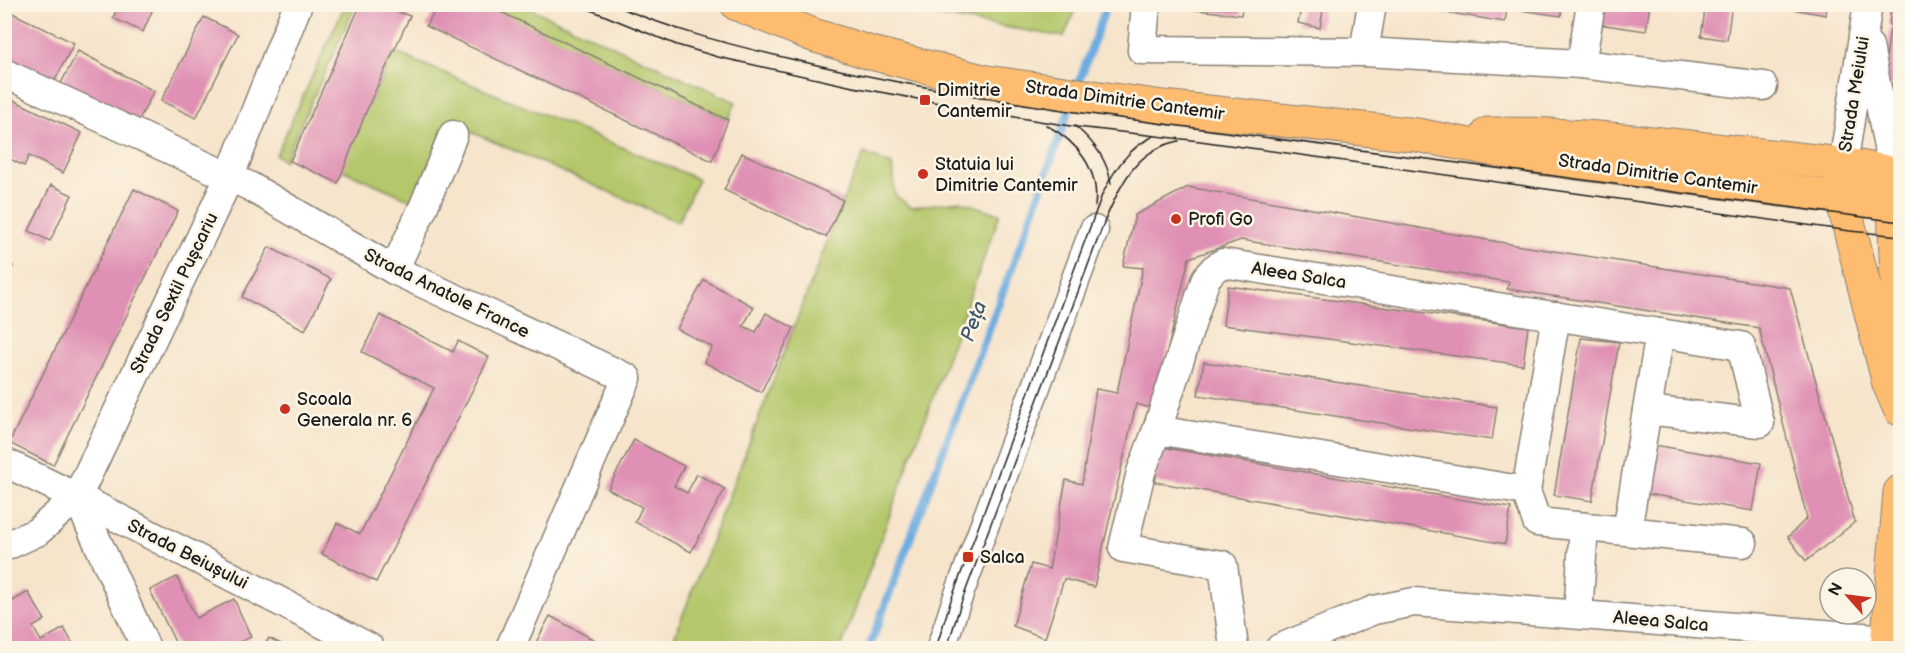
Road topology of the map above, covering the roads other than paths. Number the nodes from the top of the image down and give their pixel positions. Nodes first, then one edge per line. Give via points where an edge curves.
1 (298, 4) edge
2 (737, 4) edge
3 (1146, 4) edge
4 (1372, 4) edge
5 (1591, 4) edge
6 (1866, 14) edge
7 (1364, 52) junction
8 (1581, 64) junction
9 (4, 73) edge
10 (1763, 86) dead end
11 (453, 135) dead end
12 (1417, 135) junction
13 (1843, 165) junction
14 (230, 177) junction
15 (1897, 189) edge
16 (1842, 198) junction
17 (1094, 230) dead end
18 (394, 270) junction
19 (1556, 316) junction
20 (1659, 333) junction
21 (1900, 356) edge
22 (1900, 409) edge
23 (1647, 410) junction
24 (1157, 430) junction
25 (4, 462) edge
26 (1526, 491) junction
27 (1900, 492) edge
28 (77, 497) junction
29 (1584, 527) junction
30 (1627, 531) junction
31 (1743, 543) dead end
32 (4, 547) edge
33 (1578, 614) junction
34 (1891, 643) edge
35 (146, 648) edge
36 (370, 648) edge
37 (510, 648) edge
38 (941, 648) edge
39 (1234, 648) edge
40 (1280, 648) edge

1 - 14 street, Strada Sextil Pușcariu
2 - 12 main road, Strada Dimitrie Cantemir via 813,35 987,82
3 - 7 street via 1142,50
4 - 7 street
5 - 8 street
6 - 13 street, Strada Meiului
6 - 15 street, Strada Meiului
7 - 8 street
8 - 10 street
9 - 14 street, Strada Anatole France
11 - 18 street
12 - 13 main road, Strada Dimitrie Cantemir via 1554,134
12 - 16 main road, Strada Dimitrie Cantemir via 1538,158
13 - 15 main road, Strada Dimitrie Cantemir
13 - 16 main road
14 - 18 street, Strada Anatole France
14 - 28 street, Strada Sextil Pușcariu
15 - 16 main road, Strada Dimitrie Cantemir
15 - 21 main road
16 - 22 main road via 1889,384
17 - 38 street
18 - 37 street, Strada Anatole France via 627,378
19 - 20 street, Aleea Salca
19 - 24 street, Aleea Salca via 1223,263 1206,278
19 - 26 street
20 - 23 street
20 - 23 street, Aleea Salca via 1741,346 1760,423
23 - 30 street
24 - 26 street
24 - 39 street, Aleea Salca via 1141,472 1123,548 1222,565
25 - 28 street, Strada Beiușului
26 - 29 street via 1537,522
27 - 34 main road
28 - 32 street, Strada Sextil Pușcariu via 37,532
28 - 35 street
28 - 36 street, Strada Beiușului
29 - 30 street
29 - 33 street
30 - 31 street
33 - 34 street, Aleea Salca
33 - 40 street, Aleea Salca via 1414,602 1374,610

